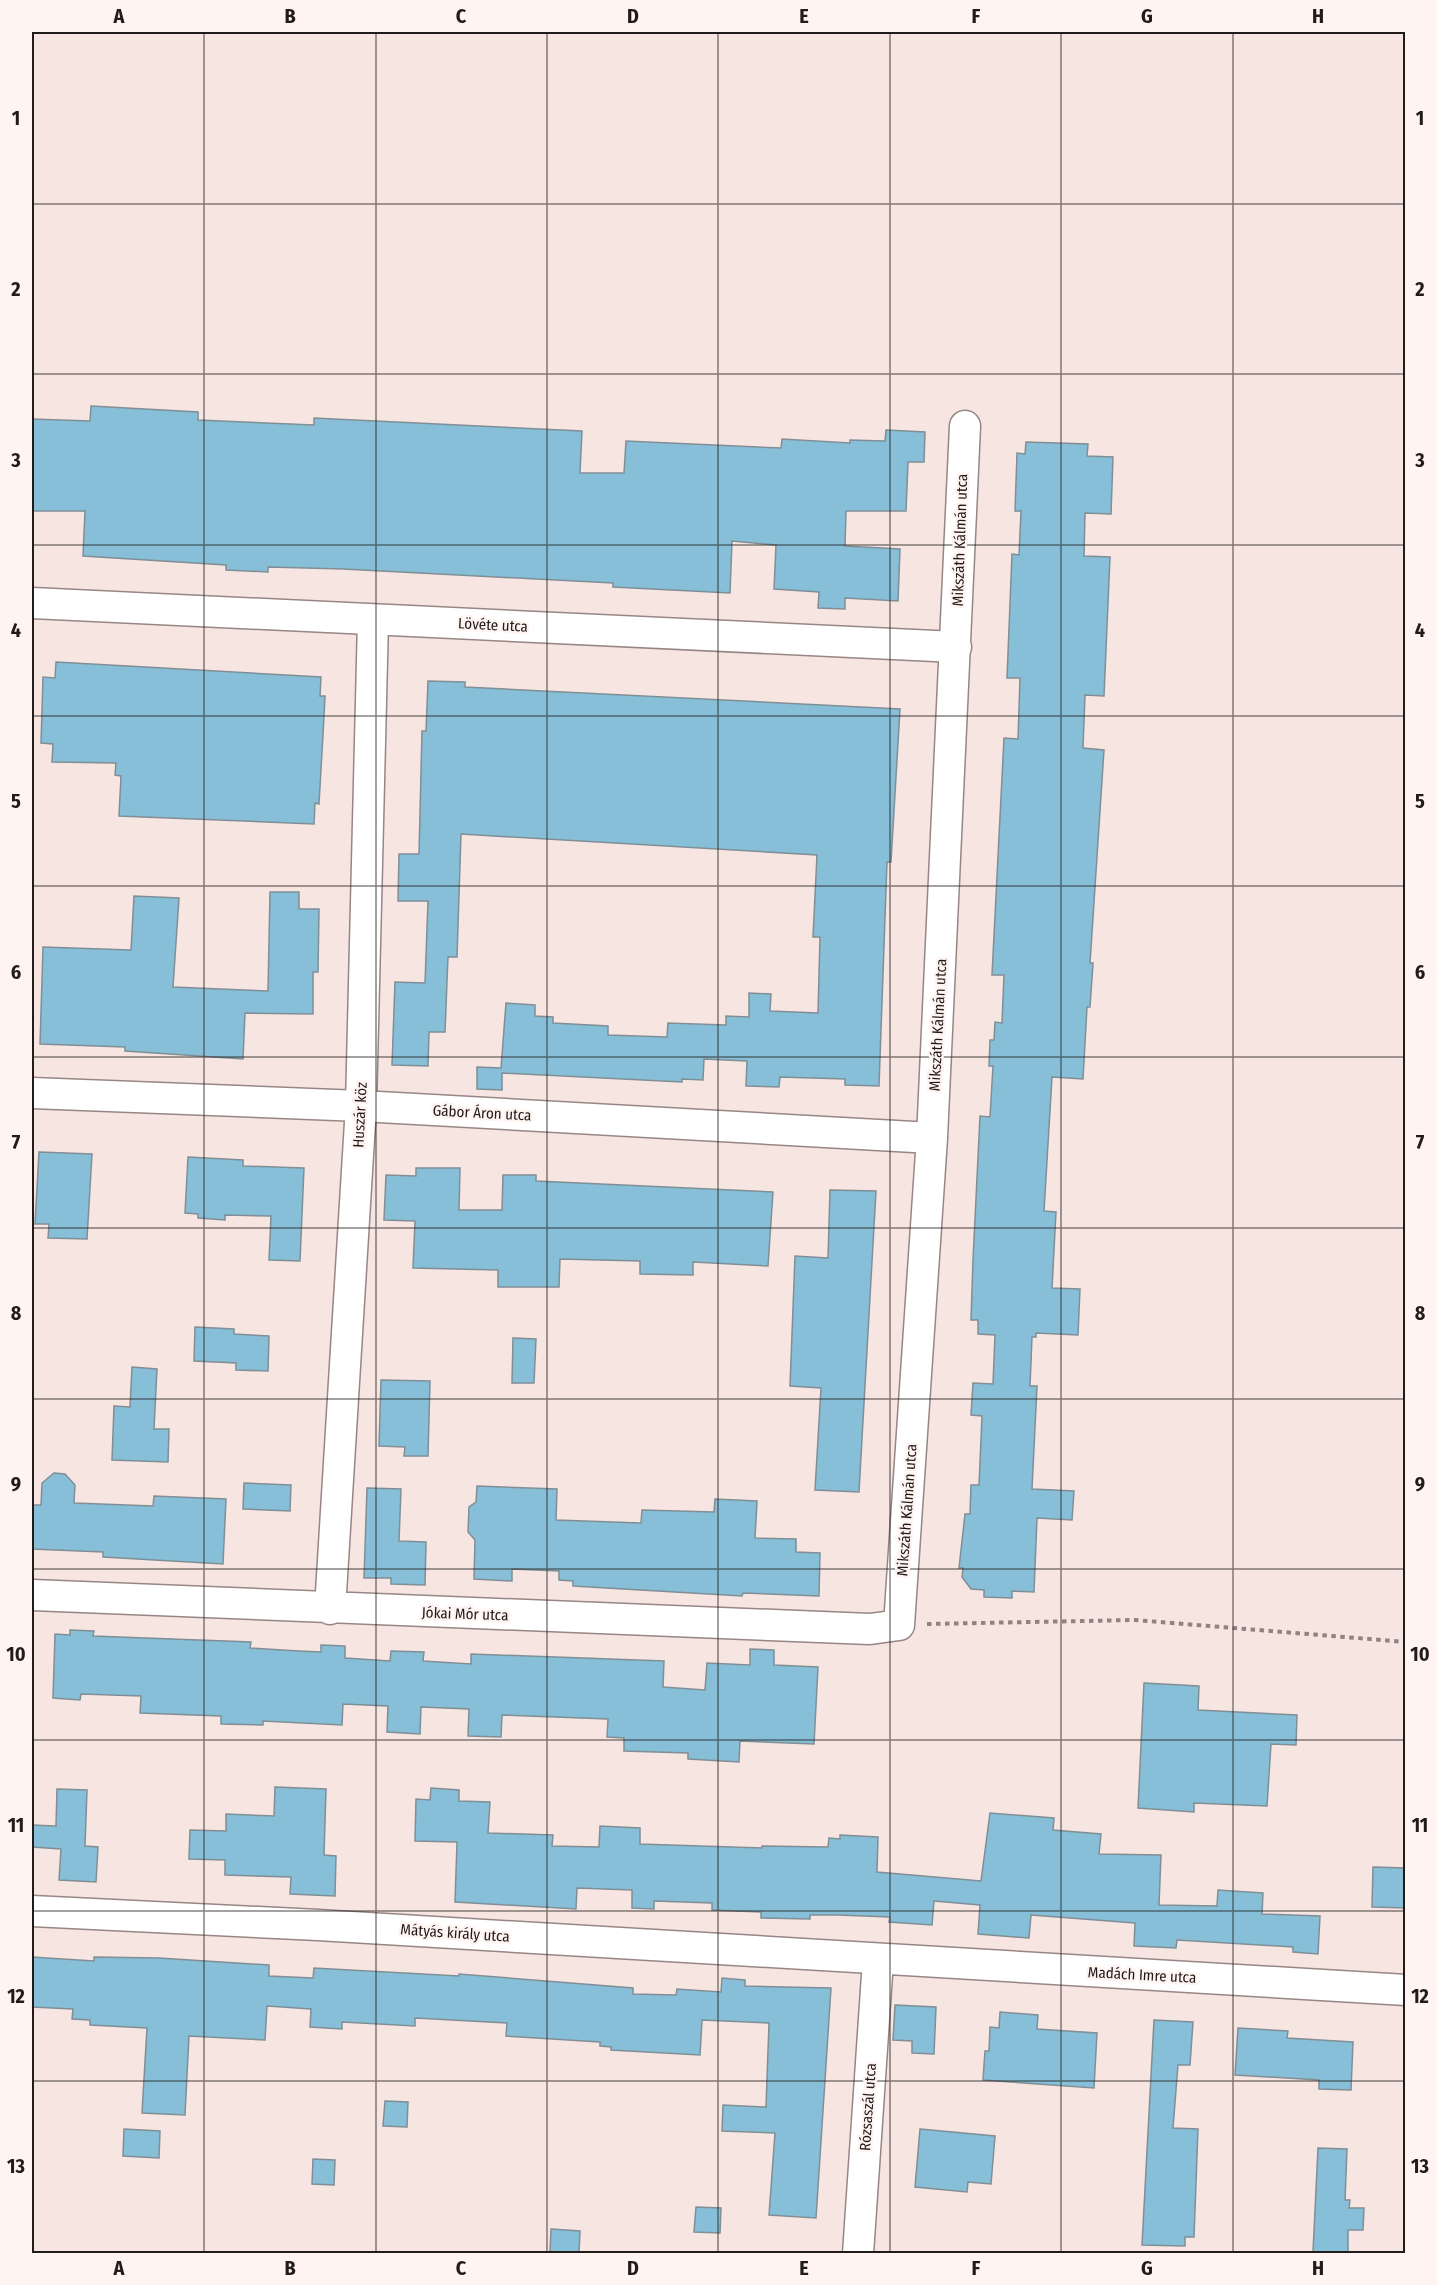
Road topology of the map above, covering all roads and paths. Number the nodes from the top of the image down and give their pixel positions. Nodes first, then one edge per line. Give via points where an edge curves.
1 (965, 426) dead end
2 (32, 603) edge
3 (373, 620) junction
4 (956, 647) junction
5 (32, 1093) edge
6 (361, 1106) junction
7 (932, 1138) junction
8 (32, 1595) edge
9 (330, 1609) junction
10 (899, 1624) junction
11 (1406, 1642) edge
12 (32, 1911) edge
13 (878, 1960) junction
14 (1406, 1990) edge
15 (858, 2253) edge

1 - 4 street, Mikszáth Kálmán utca
2 - 3 street, Lövéte utca
3 - 4 street, Lövéte utca
3 - 6 street, Huszár köz
4 - 7 street, Mikszáth Kálmán utca
5 - 6 street, Gábor Áron utca
6 - 7 street, Gábor Áron utca
6 - 9 street, Huszár köz
7 - 10 street, Mikszáth Kálmán utca
8 - 9 street, Jókai Mór utca
9 - 10 street, Jókai Mór utca via 870,1629
10 - 11 path via 1135,1620
12 - 13 street, Mátyás király utca
13 - 14 street, Madách Imre utca
13 - 15 street, Rózsaszál utca

